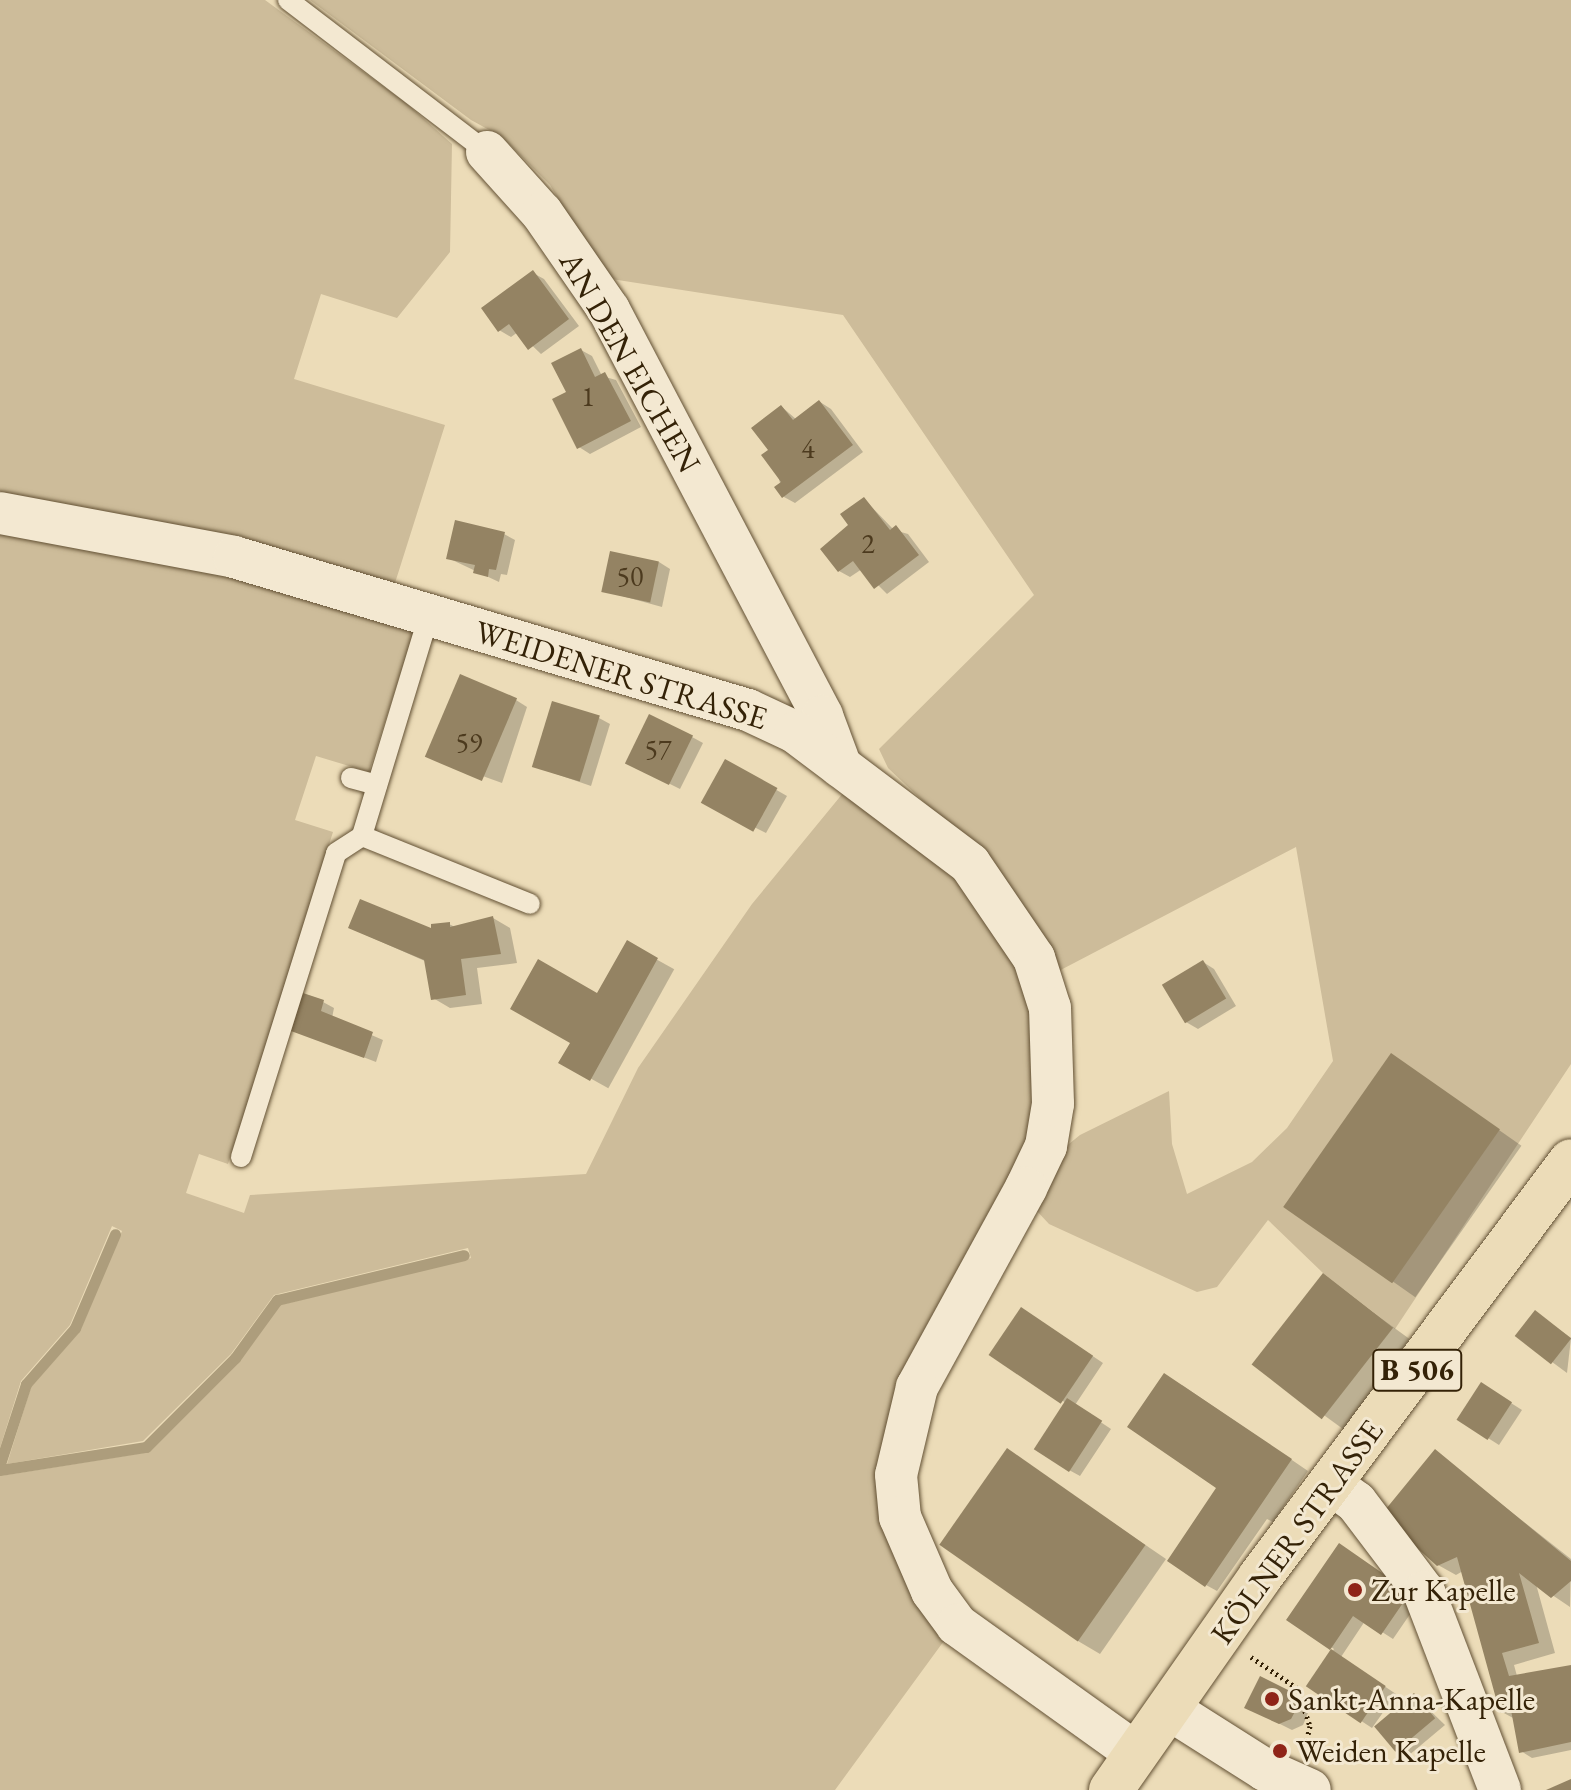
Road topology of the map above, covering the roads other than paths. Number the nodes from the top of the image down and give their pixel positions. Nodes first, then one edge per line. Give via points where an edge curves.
1 (288, 0) edge
2 (487, 152) joint
3 (0, 513) edge
4 (429, 615) junction
5 (842, 768) junction
6 (351, 778) dead end
7 (377, 785) junction
8 (362, 836) junction
9 (530, 904) dead end
10 (241, 1157) dead end
11 (1571, 1161) edge
12 (1331, 1484) junction
13 (1169, 1709) junction
14 (1137, 1754) junction
15 (1111, 1790) edge
16 (1310, 1790) edge
17 (1500, 1790) edge

1 - 2 lane, AN DEN EICHEN
2 - 5 street, AN DEN EICHEN via 542,213 609,310 822,716
3 - 4 street, WEIDENER STRASSE via 234,557
4 - 5 street, WEIDENER STRASSE via 748,710 795,732
4 - 7 lane
5 - 14 street, WEIDENER STRASSE via 970,864 992,891 1034,958 1050,1008 1054,1050 1046,1146 1007,1229 917,1387 896,1475 900,1517 932,1591 957,1625
6 - 7 lane
7 - 8 lane
8 - 9 lane
8 - 10 lane via 336,853
11 - 12 main road, KÖLNER STRASSE / B 506
12 - 13 main road, KÖLNER STRASSE / B 506
12 - 17 street via 1356,1502 1424,1592
13 - 14 main road, KÖLNER STRASSE / B 506
13 - 16 street via 1265,1770
14 - 15 main road, KÖLNER STRASSE / B 506

